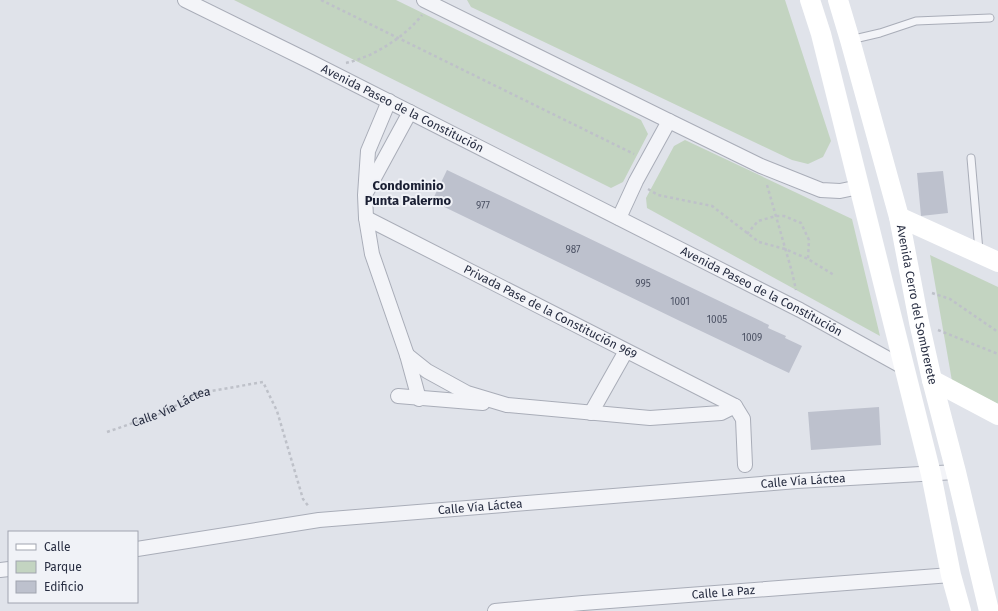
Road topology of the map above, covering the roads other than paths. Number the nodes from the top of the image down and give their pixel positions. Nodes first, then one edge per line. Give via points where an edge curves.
1 (185, 0) edge
2 (448, 0) edge
3 (810, 0) edge
4 (838, 0) edge
5 (427, 2) edge
6 (452, 15) junction
7 (990, 18) dead end
8 (850, 40) junction
9 (389, 101) junction
10 (410, 112) junction
11 (669, 121) junction
12 (971, 158) dead end
13 (859, 187) junction
14 (365, 195) junction
15 (899, 217) junction
16 (366, 218) junction
17 (619, 218) junction
18 (979, 253) junction
19 (998, 262) edge
20 (626, 351) junction
21 (407, 355) junction
22 (903, 367) junction
23 (932, 380) junction
24 (398, 396) dead end
25 (418, 399) junction
26 (507, 405) junction
27 (735, 406) junction
28 (591, 413) junction
29 (998, 415) edge
30 (745, 465) dead end
31 (956, 472) junction
32 (931, 474) junction
33 (138, 549) edge
34 (952, 575) junction
35 (583, 607) edge
36 (992, 607) edge
37 (495, 611) edge
38 (961, 611) edge

1 - 9 street, Avenida Paseo de la Constitución
2 - 6 street
3 - 13 main road via 822,34
4 - 8 main road, Avenida Cerro del Sombrerete
5 - 6 street
6 - 11 street
7 - 8 lane via 916,21
8 - 15 main road, Avenida Cerro del Sombrerete
9 - 10 street, Avenida Paseo de la Constitución
9 - 14 street via 368,151
10 - 14 street
10 - 17 street, Avenida Paseo de la Constitución
11 - 13 street via 761,166 821,190 840,191
11 - 17 street
12 - 18 lane
13 - 22 main road
14 - 16 street
15 - 18 main road
15 - 23 main road, Avenida Cerro del Sombrerete
16 - 20 street, Privada Pase de la Constitución 969
16 - 21 street via 372,254
17 - 22 street, Avenida Paseo de la Constitución via 816,319
18 - 19 main road
20 - 27 street, Privada Pase de la Constitución 969
20 - 28 street
21 - 25 street
21 - 26 street via 467,393
22 - 32 main road
23 - 29 main road
23 - 31 main road, Avenida Cerro del Sombrerete
24 - 25 street
25 - 26 street
26 - 28 street
27 - 28 street via 721,413 650,418
27 - 30 street via 743,419
31 - 32 street, Calle Vía Láctea
31 - 36 main road, Avenida Cerro del Sombrerete
32 - 33 street, Calle Vía Láctea via 797,482 319,520
32 - 34 main road
34 - 35 street, Calle La Paz
34 - 38 main road
35 - 37 street, Calle La Paz

